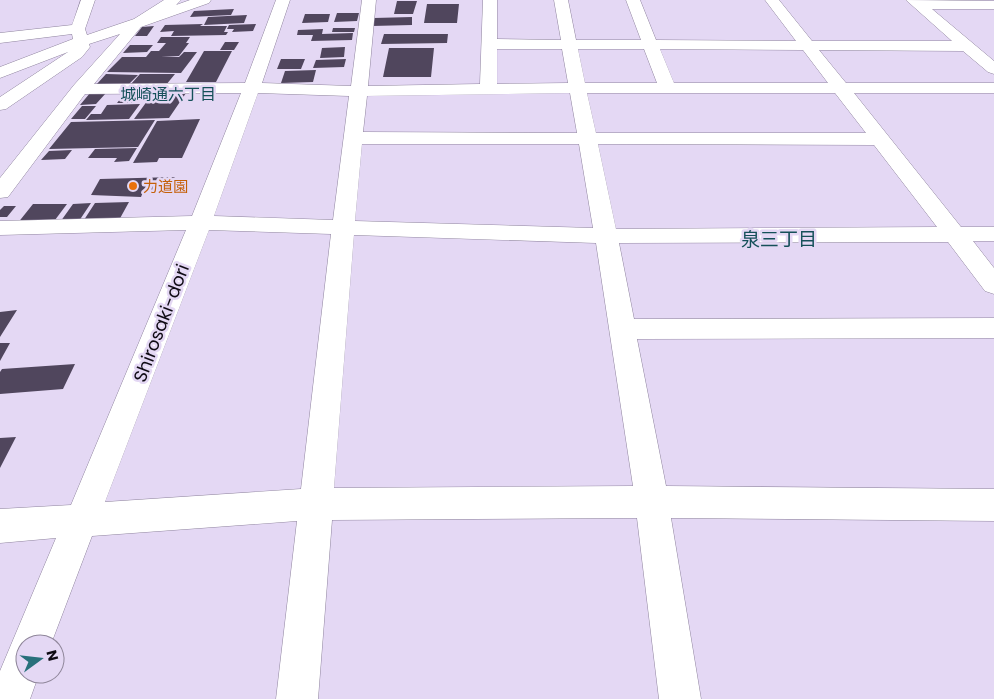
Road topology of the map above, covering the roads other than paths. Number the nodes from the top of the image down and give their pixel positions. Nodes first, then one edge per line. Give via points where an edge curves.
1 (88, 0) edge
2 (174, 0) edge
3 (204, 0) edge
4 (283, 0) edge
5 (369, 0) edge
6 (490, 0) edge
7 (561, 0) edge
8 (633, 0) edge
9 (772, 0) edge
10 (916, 3) edge
11 (994, 5) edge
12 (136, 24) junction
13 (79, 36) junction
14 (0, 38) edge
15 (489, 44) junction
16 (571, 45) junction
17 (650, 45) junction
18 (809, 46) junction
19 (966, 46) junction
20 (994, 69) edge
21 (0, 73) edge
22 (253, 88) junction
23 (579, 88) junction
24 (667, 88) junction
25 (841, 88) junction
26 (994, 88) edge
27 (80, 89) junction
28 (488, 89) junction
29 (359, 91) junction
30 (0, 105) edge
31 (354, 138) junction
32 (882, 138) junction
33 (588, 139) junction
34 (0, 192) edge
35 (199, 223) junction
36 (343, 227) junction
37 (0, 228) edge
38 (956, 234) junction
39 (994, 234) edge
40 (606, 236) junction
41 (994, 284) edge
42 (994, 328) edge
43 (622, 329) junction
44 (652, 502) junction
45 (317, 504) junction
46 (994, 505) edge
47 (81, 521) junction
48 (0, 526) edge
49 (35, 634) edge
50 (15, 684) edge
51 (9, 699) edge
52 (297, 699) edge
53 (680, 699) edge

1 - 13 street
2 - 12 street
3 - 12 street
4 - 22 street, Shirosaki-dori
5 - 29 street
6 - 15 street
7 - 16 street
8 - 17 street
9 - 18 street
10 - 11 street
10 - 19 street
12 - 13 street
12 - 27 street
13 - 14 street
13 - 21 street
13 - 30 street via 82,47 76,54
15 - 16 street
15 - 28 street
16 - 17 street
16 - 23 street
17 - 18 street
17 - 24 street
18 - 19 street
18 - 25 street
19 - 20 street
22 - 27 street
22 - 29 street
22 - 35 street, Shirosaki-dori
23 - 24 street
23 - 28 street
23 - 33 street
24 - 25 street
25 - 26 street
25 - 32 street
27 - 34 street
28 - 29 street
29 - 31 street
31 - 33 street
31 - 36 street
32 - 33 street
32 - 38 street
33 - 40 street
35 - 36 street
35 - 37 street
35 - 47 street, Shirosaki-dori via 150,354
36 - 40 street
36 - 45 street
38 - 39 street
38 - 40 street
38 - 41 street
40 - 43 street
42 - 43 street
43 - 44 street
44 - 45 street
44 - 46 street
44 - 53 street
45 - 47 street
45 - 52 street
47 - 48 street
47 - 49 street, Shirosaki-dori
50 - 51 street

